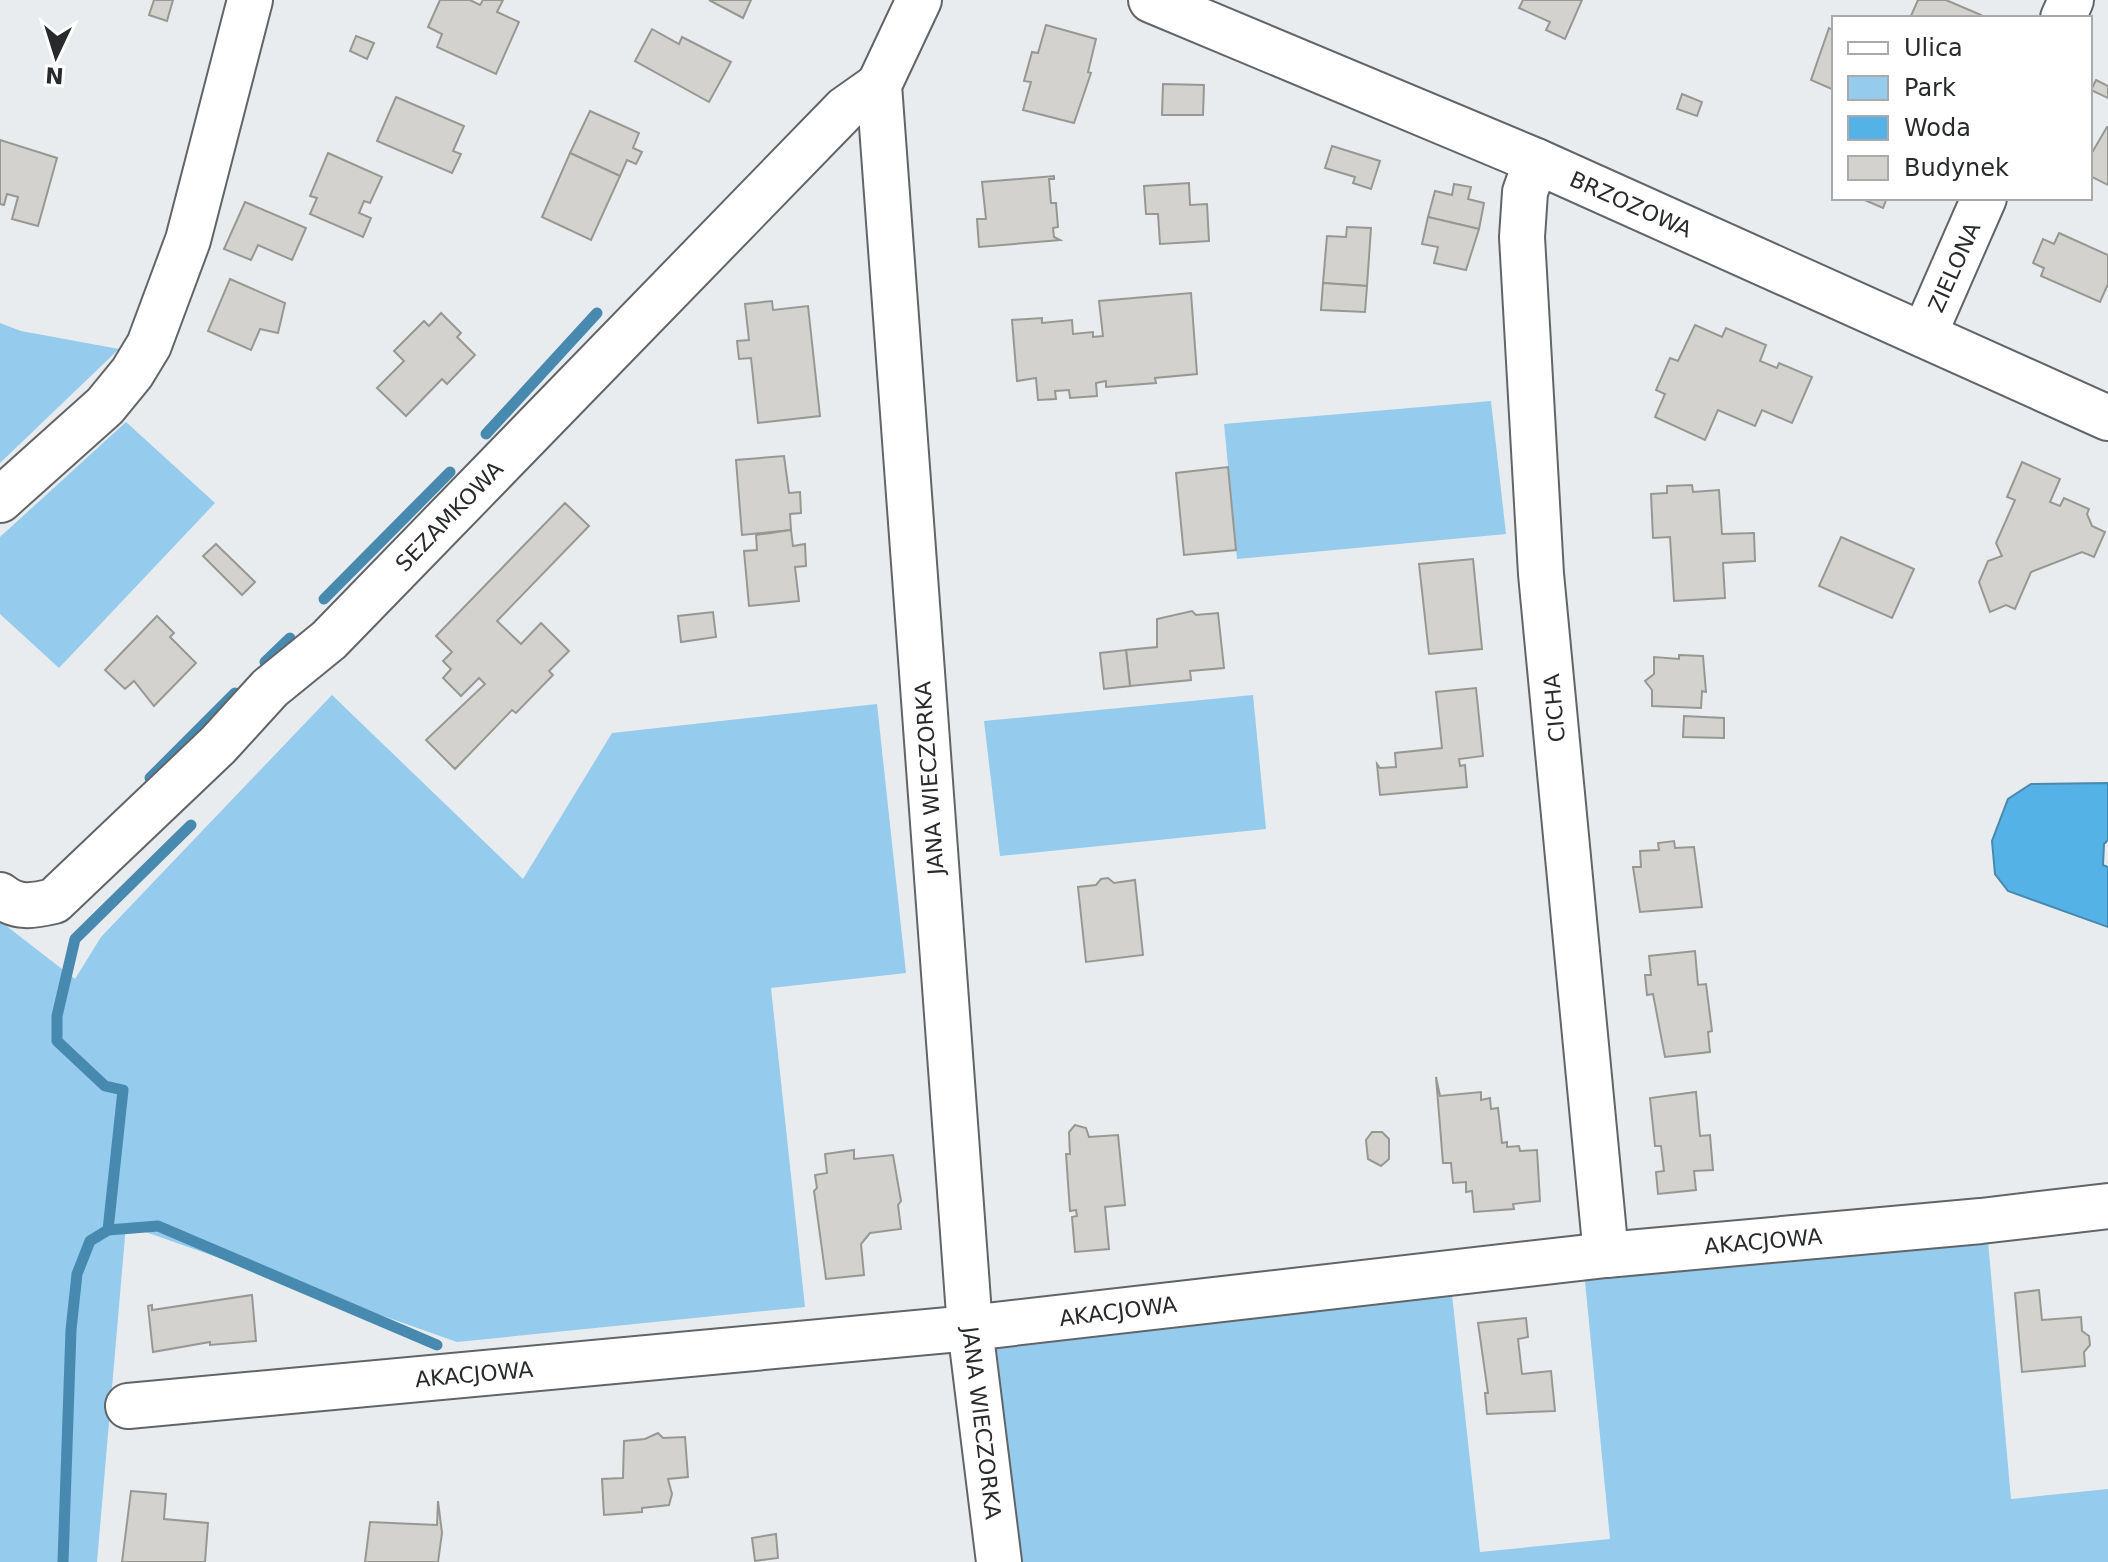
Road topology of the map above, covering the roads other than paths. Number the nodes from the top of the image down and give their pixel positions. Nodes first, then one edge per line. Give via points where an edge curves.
1 (250, 0) edge
2 (919, 0) edge
3 (1151, 0) edge
4 (879, 85) junction
5 (1536, 161) junction
6 (1983, 200) edge
7 (1924, 335) junction
8 (2108, 418) edge
9 (0, 500) edge
10 (0, 895) edge
11 (2108, 1206) edge
12 (1606, 1255) junction
13 (970, 1328) junction
14 (128, 1406) dead end
15 (999, 1562) edge

1 - 9 street via 188,240 149,345 105,406
2 - 4 street, JANA WIECZORKA
3 - 5 street, BRZOZOWA
4 - 10 street, SEZAMKOWA via 845,109 791,163 329,640 270,688 218,745 54,901 29,907
4 - 13 street, JANA WIECZORKA
5 - 7 street, BRZOZOWA
5 - 12 street, CICHA via 1525,192 1522,237 1540,559
6 - 7 street, ZIELONA
7 - 8 street, BRZOZOWA
11 - 12 street, AKACJOWA
12 - 13 street, AKACJOWA
13 - 14 street, AKACJOWA
13 - 15 street, JANA WIECZORKA

